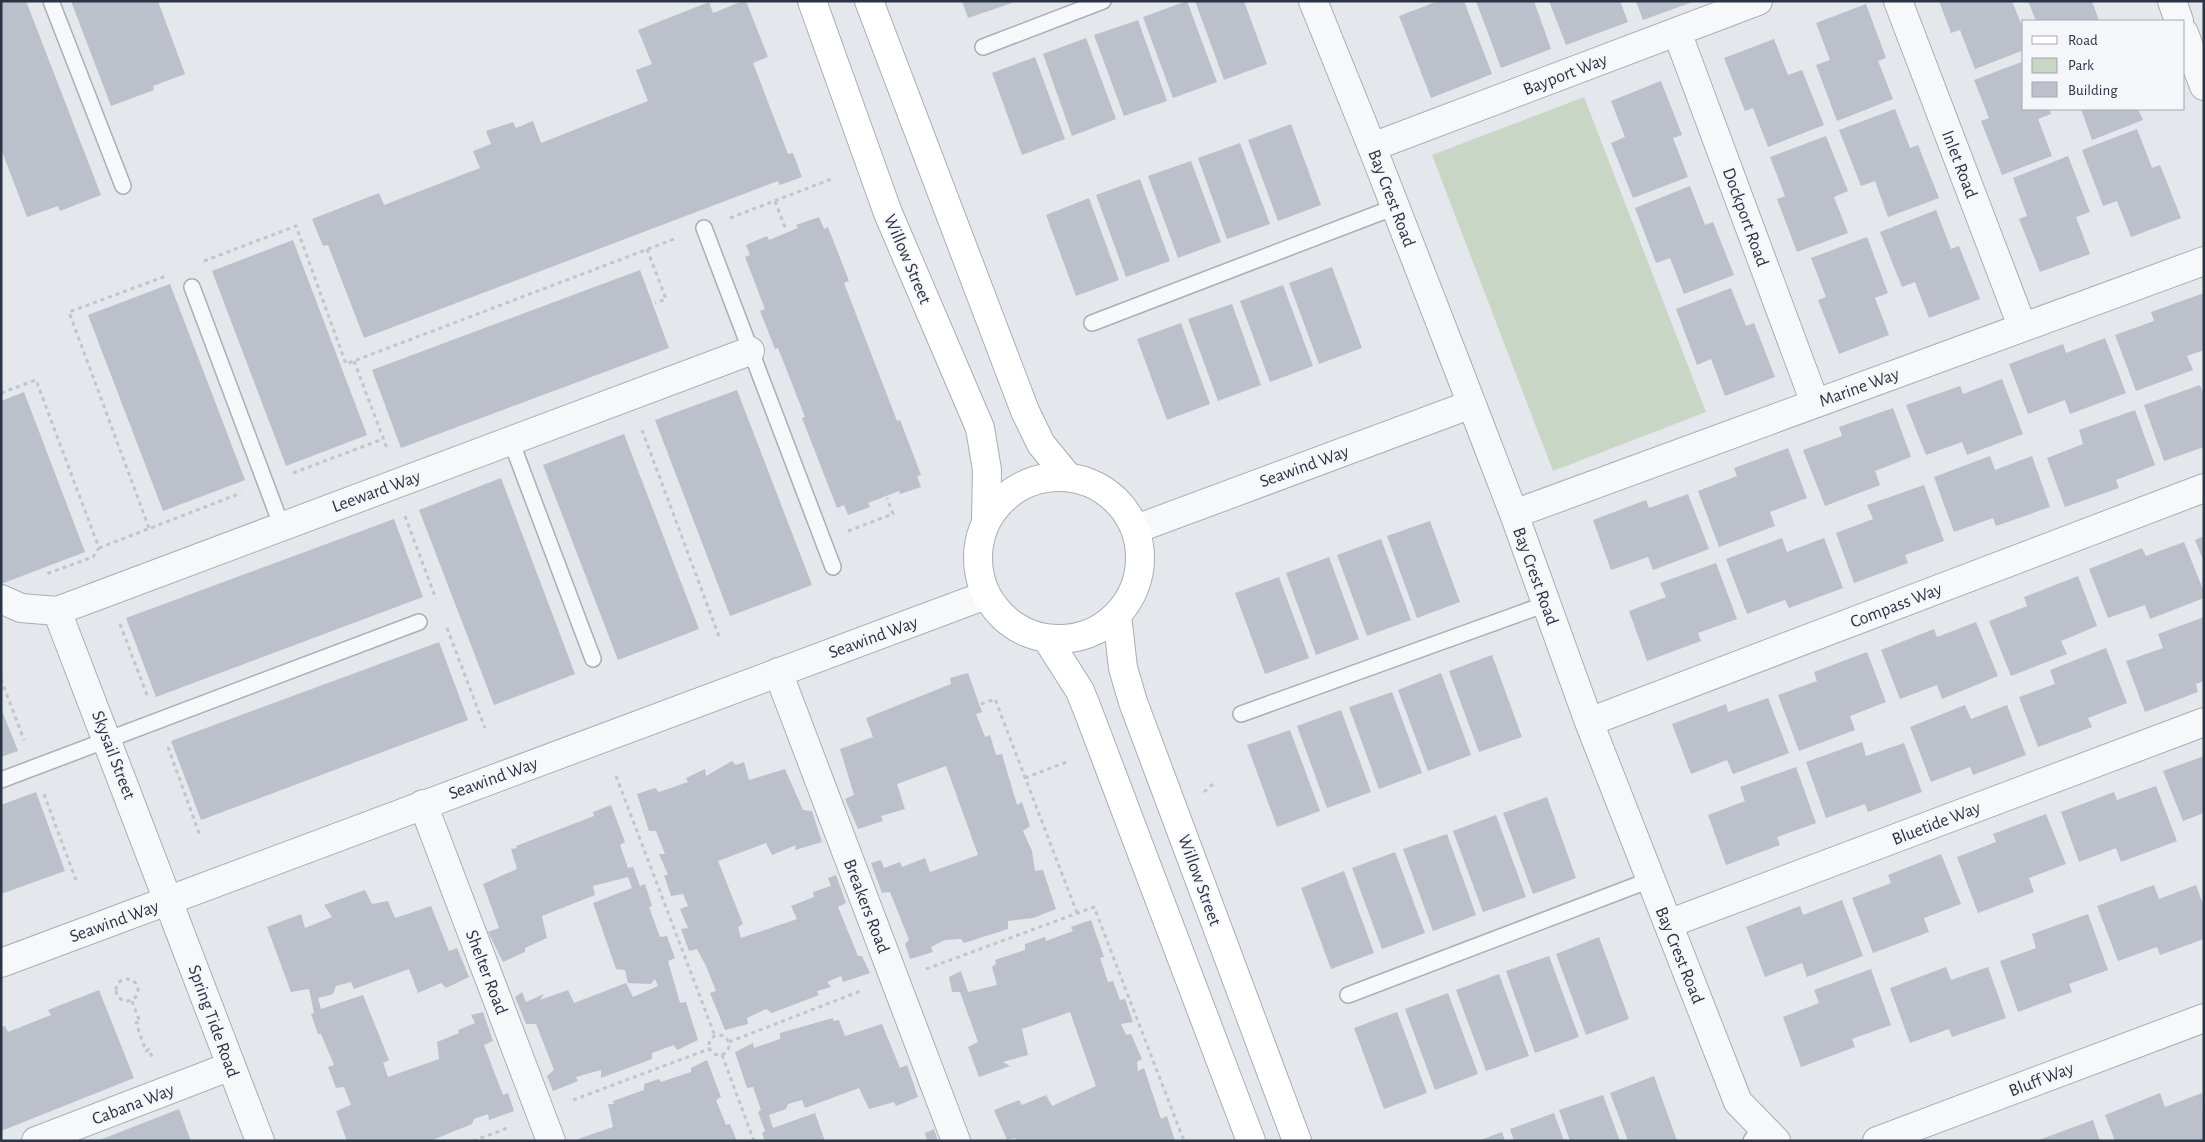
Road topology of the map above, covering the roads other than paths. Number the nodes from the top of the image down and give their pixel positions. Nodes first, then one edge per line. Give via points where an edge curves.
1 (51, 1) edge
2 (812, 1) edge
3 (869, 1) edge
4 (1103, 1) edge
5 (1313, 1) edge
6 (1758, 1) edge
7 (1898, 1) edge
8 (2172, 1) edge
9 (2179, 20) edge
10 (1677, 32) junction
11 (2185, 36) edge
12 (983, 47) dead end
13 (2204, 86) edge
14 (1372, 147) junction
15 (123, 186) dead end
16 (1396, 206) junction
17 (704, 228) road end
18 (2204, 261) edge
19 (192, 287) dead end
20 (1092, 323) dead end
21 (2022, 326) junction
22 (750, 351) junction
23 (1815, 403) junction
24 (1472, 404) junction
25 (511, 441) junction
26 (1068, 477) junction
27 (2204, 488) edge
28 (1514, 514) junction
29 (986, 519) junction
30 (282, 526) junction
31 (1136, 529) junction
32 (832, 567) dead end
33 (986, 595) junction
34 (1, 599) edge
35 (1546, 604) junction
36 (57, 610) junction
37 (1117, 615) junction
38 (419, 622) dead end
39 (1048, 638) junction
40 (593, 659) dead end
41 (778, 672) junction
42 (1241, 714) dead end
43 (1589, 722) junction
44 (2204, 722) edge
45 (108, 740) junction
46 (1, 780) edge
47 (423, 804) junction
48 (1650, 880) junction
49 (170, 900) junction
50 (1668, 924) junction
51 (1, 963) edge
52 (1348, 996) dead end
53 (2204, 1018) edge
54 (231, 1066) junction
55 (1762, 1136) edge
56 (36, 1141) edge
57 (260, 1141) edge
58 (552, 1141) edge
59 (956, 1141) edge
60 (1251, 1141) edge
61 (1297, 1141) edge
62 (1877, 1141) edge

1 - 15 lane
2 - 29 street, Willow Street via 888,213 980,428 987,470
3 - 26 street via 1025,411 1041,444
4 - 12 lane
5 - 14 street, Bay Crest Road
6 - 10 street, Bayport Way
7 - 21 street, Inlet Road
8 - 9 street
10 - 14 street, Bayport Way
10 - 23 street, Dockport Road
11 - 13 street
14 - 16 street, Bay Crest Road
16 - 20 lane
16 - 24 street, Bay Crest Road
17 - 22 lane
18 - 21 street, Marine Way
19 - 30 lane
21 - 23 street, Marine Way
22 - 25 street, Leeward Way
22 - 32 lane
23 - 28 street, Marine Way
24 - 28 street, Bay Crest Road
24 - 31 street, Seawind Way
25 - 30 street, Leeward Way
25 - 40 lane
26 - 29 street via 1050,477 1024,484 1003,498
26 - 31 street via 1099,487 1119,502
27 - 43 street, Compass Way
28 - 35 street, Bay Crest Road
29 - 33 street via 978,544 977,570
30 - 36 street, Leeward Way
31 - 37 street via 1140,547 1139,572 1132,596
33 - 39 street via 1001,616 1023,631
33 - 41 street, Seawind Way
34 - 36 street, Leeward Way via 20,608
35 - 42 lane
35 - 43 street, Bay Crest Road
36 - 45 street, Skysail Street
37 - 39 street via 1096,630 1073,638
37 - 61 street, Willow Street via 1123,668 1133,702
38 - 45 lane
39 - 60 street via 1080,691
41 - 47 street, Seawind Way
41 - 59 street, Breakers Road
43 - 48 street, Bay Crest Road
44 - 50 street, Bluetide Way
45 - 46 lane
45 - 49 street, Skysail Street
47 - 49 street, Seawind Way
47 - 58 street, Shelter Road
48 - 50 street, Bay Crest Road
48 - 52 lane
49 - 51 street, Seawind Way
49 - 54 street, Spring Tide Road
50 - 55 street, Bay Crest Road via 1738,1102
53 - 62 street, Bluff Way
54 - 56 street, Cabana Way
54 - 57 street, Spring Tide Road

